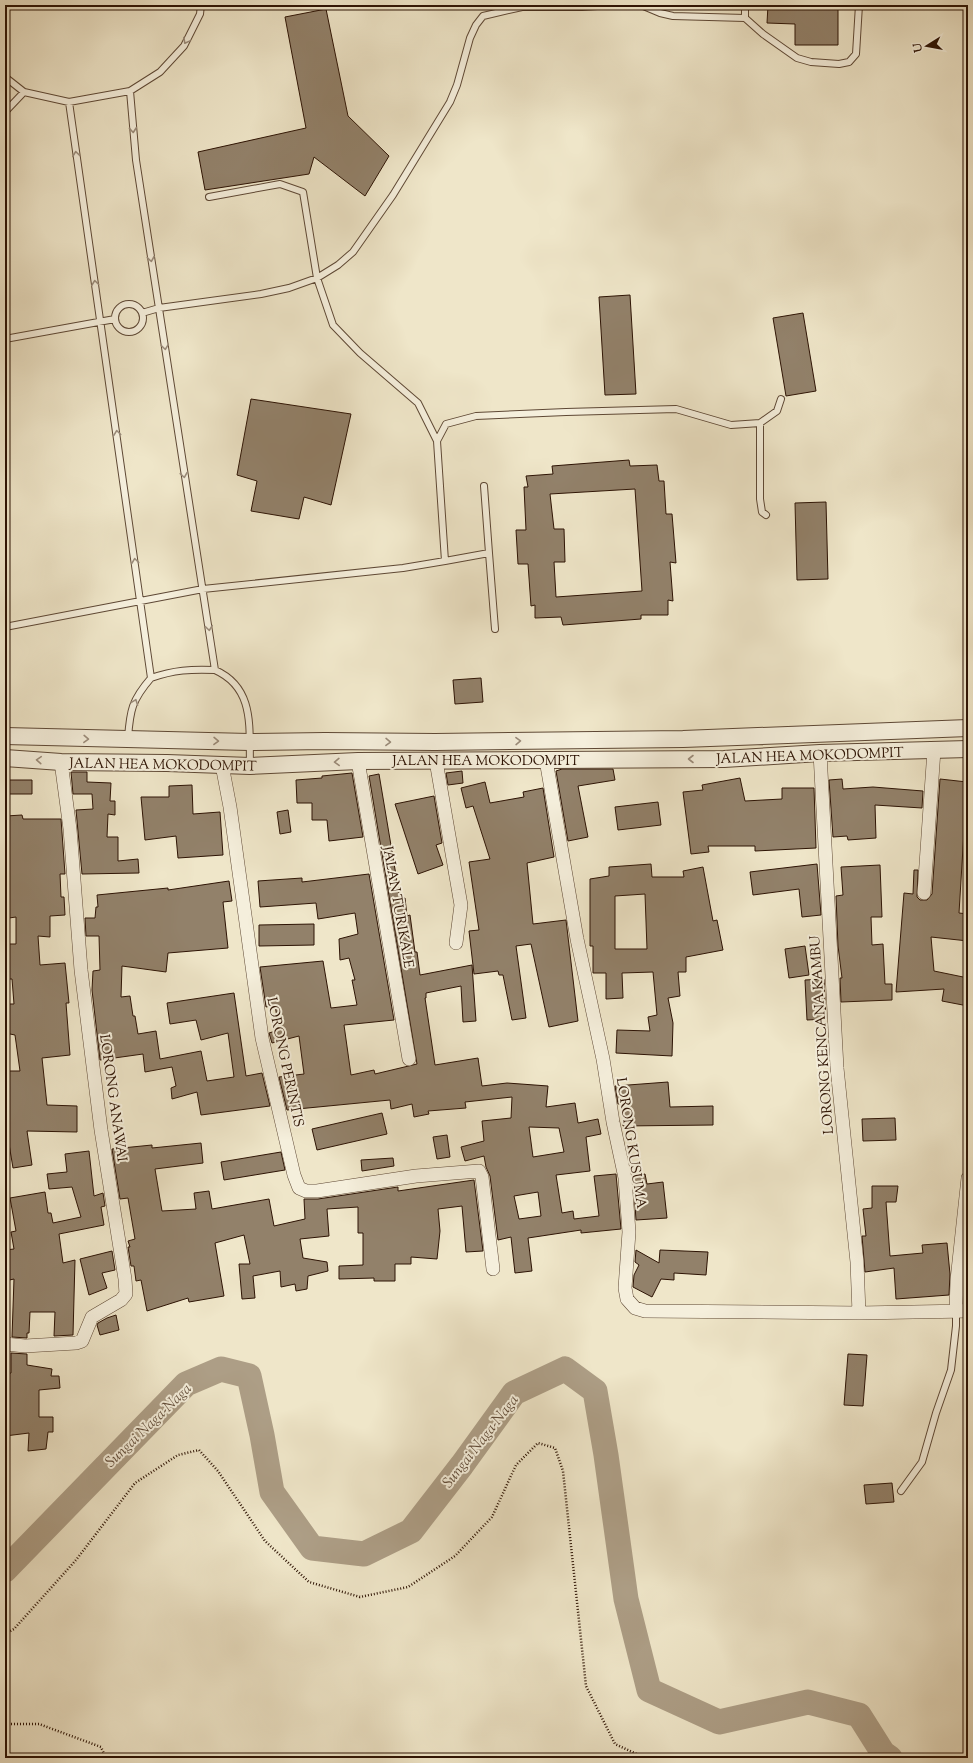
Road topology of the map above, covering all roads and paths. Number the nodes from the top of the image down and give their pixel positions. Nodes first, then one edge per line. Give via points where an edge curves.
1 (202, 5) edge
2 (613, 5) edge
3 (641, 5) edge
4 (742, 5) edge
5 (859, 5) edge
6 (745, 18) junction
7 (5, 77) edge
8 (130, 91) junction
9 (24, 92) junction
10 (69, 102) junction
11 (5, 112) edge
12 (209, 197) dead end
13 (317, 278) junction
14 (159, 308) junction
15 (142, 313) junction
16 (115, 319) junction
17 (101, 322) junction
18 (5, 339) edge
19 (781, 399) dead end
20 (760, 423) junction
21 (437, 441) junction
22 (484, 486) dead end
23 (766, 515) dead end
24 (489, 553) junction
25 (445, 561) junction
26 (203, 589) junction
27 (141, 600) junction
28 (5, 627) edge
29 (495, 629) dead end
30 (214, 670) junction
31 (151, 678) junction
32 (968, 728) edge
33 (5, 736) edge
34 (632, 739) junction
35 (128, 740) junction
36 (167, 740) junction
37 (249, 742) junction
38 (968, 749) edge
39 (934, 750) junction
40 (820, 753) junction
41 (5, 758) edge
42 (633, 759) junction
43 (546, 760) junction
44 (358, 761) junction
45 (436, 761) junction
46 (61, 762) junction
47 (168, 763) junction
48 (222, 765) junction
49 (250, 766) junction
50 (924, 893) dead end
51 (456, 943) dead end
52 (410, 1058) dead end
53 (968, 1178) edge
54 (493, 1269) dead end
55 (962, 1311) edge
56 (859, 1313) junction
57 (5, 1344) edge
58 (901, 1491) dead end
59 (5, 1634) edge
60 (5, 1724) edge
61 (106, 1758) edge
62 (645, 1758) edge

1 -> 8 lane via 184,46 160,72
2 - 13 lane via 522,7 483,16 470,38 450,102 409,170 353,252
3 - 6 lane via 674,16
4 - 6 lane via 745,9
5 - 6 lane via 856,54 850,62 839,64 797,58
7 - 9 lane
8 - 10 lane
8 -> 14 lane via 136,160
9 - 10 lane
9 - 11 lane
17 -> 10 lane
12 - 13 lane via 280,184 303,192
13 - 14 lane via 261,294
13 - 21 lane via 333,325 360,353 418,403
14 - 15 lane
14 -> 26 lane via 172,404
15 - 16 lane via 138,306 130,304 122,306 117,311
15 - 16 lane via 143,320 139,327 132,331 125,331 118,326
16 - 17 lane
17 - 18 lane
27 -> 17 lane
19 - 20 lane via 777,411
20 - 21 lane via 731,425 676,410 476,416 446,424
20 - 23 lane via 760,499 762,512
21 - 25 lane
22 - 24 lane
24 - 25 lane
24 - 29 lane
25 - 26 lane via 403,568
26 - 27 lane
26 -> 30 lane
27 - 28 lane
27 - 31 lane
30 - 31 lane via 170,671
30 - 37 lane via 225,675 240,691 247,705
35 -> 31 lane via 130,714 138,693
32 - 34 street, JALAN HEA MOKODOMPIT
33 -> 35 street, JALAN HEA MOKODOMPIT
37 -> 34 street, JALAN HEA MOKODOMPIT
34 - 42 street
35 - 36 street, JALAN HEA MOKODOMPIT
36 -> 37 street, JALAN HEA MOKODOMPIT
36 - 47 street
37 - 49 lane
38 - 39 street, JALAN HEA MOKODOMPIT
39 - 40 street, JALAN HEA MOKODOMPIT
39 - 50 street
40 -> 42 street, JALAN HEA MOKODOMPIT
40 - 56 street, LORONG KENCANA KAMBU via 837,1068
46 -> 41 street, JALAN HEA MOKODOMPIT
42 - 43 street, JALAN HEA MOKODOMPIT
43 - 45 street, JALAN HEA MOKODOMPIT
43 - 56 street, LORONG KUSUMA via 577,939 625,1178 629,1232 625,1288 627,1299 635,1308 645,1311
44 - 45 street, JALAN HEA MOKODOMPIT
44 -> 49 street, JALAN HEA MOKODOMPIT
44 - 52 street, JALAN TURIKALE
45 - 51 street via 461,905
46 - 47 street, JALAN HEA MOKODOMPIT
46 - 57 street, LORONG ANAWAI via 70,829 81,970 101,1130 126,1294 121,1300 92,1317 82,1341 26,1346
47 - 48 street, JALAN HEA MOKODOMPIT
48 - 49 street, JALAN HEA MOKODOMPIT
48 - 54 street, LORONG PERINTIS via 262,1038 299,1188 317,1191 416,1176 479,1172 482,1177
53 - 55 street via 957,1280
55 - 56 street, LORONG KUSUMA
55 - 58 lane via 956,1326 951,1370 922,1462
59 - 62 path via 14,1629 76,1560 135,1484 178,1455 199,1450 218,1471 265,1541 309,1582 360,1597 408,1587 455,1556 492,1516 516,1465 538,1444 554,1448 563,1471 586,1686 615,1744
60 - 61 path via 39,1724 101,1747

